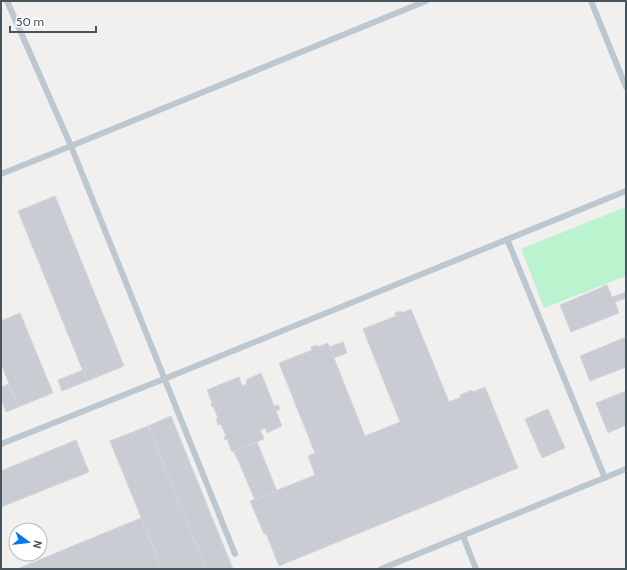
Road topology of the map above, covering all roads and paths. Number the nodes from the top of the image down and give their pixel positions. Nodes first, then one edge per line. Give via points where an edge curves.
1 (7, 1) edge
2 (426, 1) edge
3 (591, 1) edge
4 (626, 87) edge
5 (71, 146) junction
6 (1, 174) edge
7 (626, 191) edge
8 (507, 239) junction
9 (164, 379) junction
10 (1, 444) edge
11 (626, 470) edge
12 (606, 478) junction
13 (463, 536) junction
14 (235, 554) dead end
15 (381, 569) edge
16 (476, 569) edge

1 - 5 lane
2 - 5 lane
3 - 4 lane
5 - 6 lane
5 - 9 lane
7 - 8 lane
8 - 9 lane
8 - 12 lane
9 - 10 lane
9 - 14 lane
11 - 12 lane
12 - 13 lane
13 - 15 lane
13 - 16 lane

